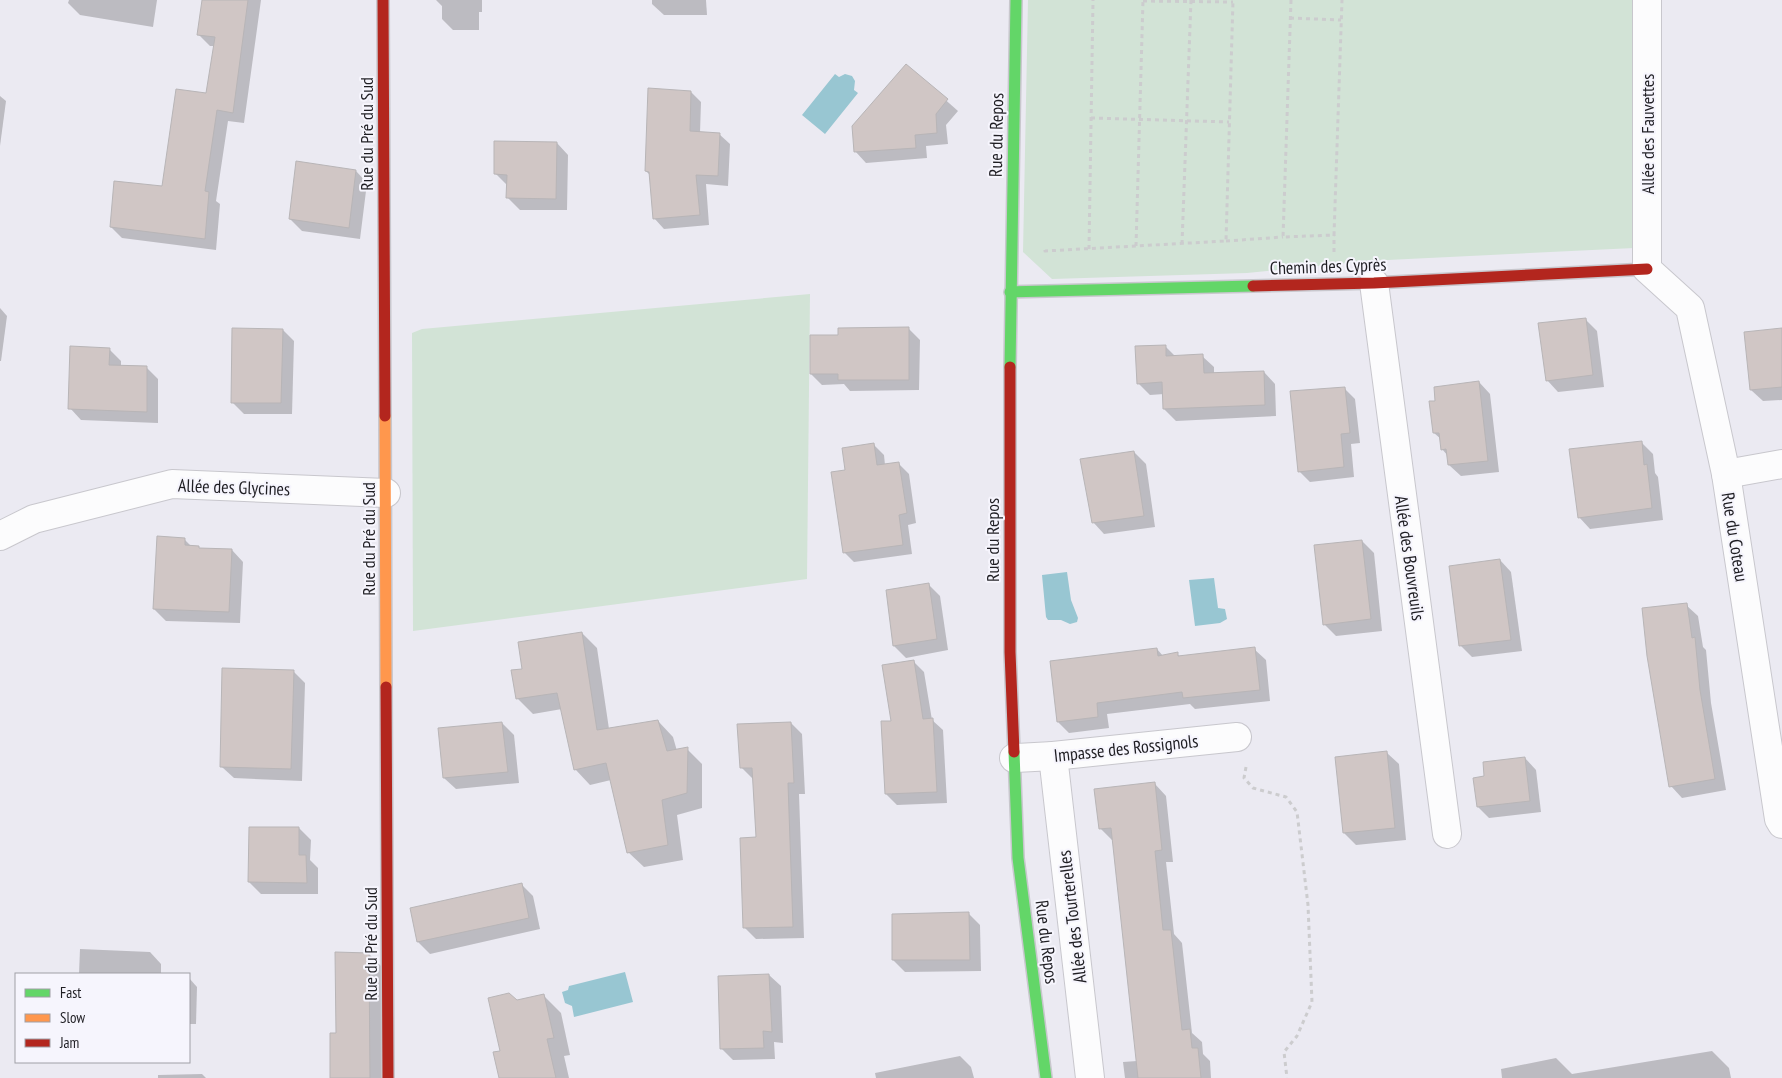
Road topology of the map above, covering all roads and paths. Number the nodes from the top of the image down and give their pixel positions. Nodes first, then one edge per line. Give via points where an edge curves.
1 (383, 0) edge
2 (1016, 0) edge
3 (1093, 0) edge
4 (1291, 0) edge
5 (1342, 0) edge
6 (1647, 0) edge
7 (1143, 1) edge
8 (1191, 1) edge
9 (1233, 1) edge
10 (1290, 18) junction
11 (1341, 20) junction
12 (1091, 118) junction
13 (1140, 120) junction
14 (1186, 121) junction
15 (1229, 122) junction
16 (1284, 237) junction
17 (1226, 241) junction
18 (1045, 242) dead end
19 (1182, 244) junction
20 (1136, 246) junction
21 (1089, 248) junction
22 (1647, 269) junction
23 (1374, 283) junction
24 (1010, 292) junction
25 (1782, 464) edge
26 (1726, 474) junction
27 (386, 493) junction
28 (0, 536) edge
29 (1238, 737) joint
30 (1053, 756) junction
31 (1014, 758) junction
32 (1782, 824) edge
33 (1446, 834) dead end
34 (388, 1078) edge
35 (1046, 1078) edge
36 (1090, 1078) edge
37 (1287, 1078) edge

1 - 27 street, Rue du Pré du Sud
2 - 24 street, Rue du Repos
3 - 12 path
4 - 10 path
5 - 11 path
6 - 22 street, Allée des Fauvettes
7 - 8 path
7 - 13 path
8 - 9 path
8 - 14 path
9 - 15 path
10 - 11 path
10 - 16 path
11 - 16 path via 1334,235
12 - 13 path
12 - 21 path
13 - 14 path
13 - 20 path
14 - 15 path
14 - 19 path
15 - 17 path
16 - 17 path
17 - 19 path
18 - 21 path via 1044,251
19 - 20 path
20 - 21 path
22 - 23 street, Chemin des Cyprès
22 - 26 street, Rue du Coteau via 1690,308
23 - 24 street, Chemin des Cyprès
23 - 33 street, Allée des Bouvreuils
24 - 31 street, Rue du Repos via 1010,652
25 - 26 street
26 - 32 street, Rue du Coteau
27 - 28 street, Allée des Glycines via 172,484 34,518
27 - 34 street, Rue du Pré du Sud
29 - 30 street, Impasse des Rossignols
29 - 37 path via 1247,759 1244,778 1253,788 1286,798 1297,812 1308,905 1312,1002 1297,1036 1284,1052
30 - 31 street, Impasse des Rossignols
30 - 36 street, Allée des Tourterelles
31 - 35 street, Rue du Repos via 1018,858

